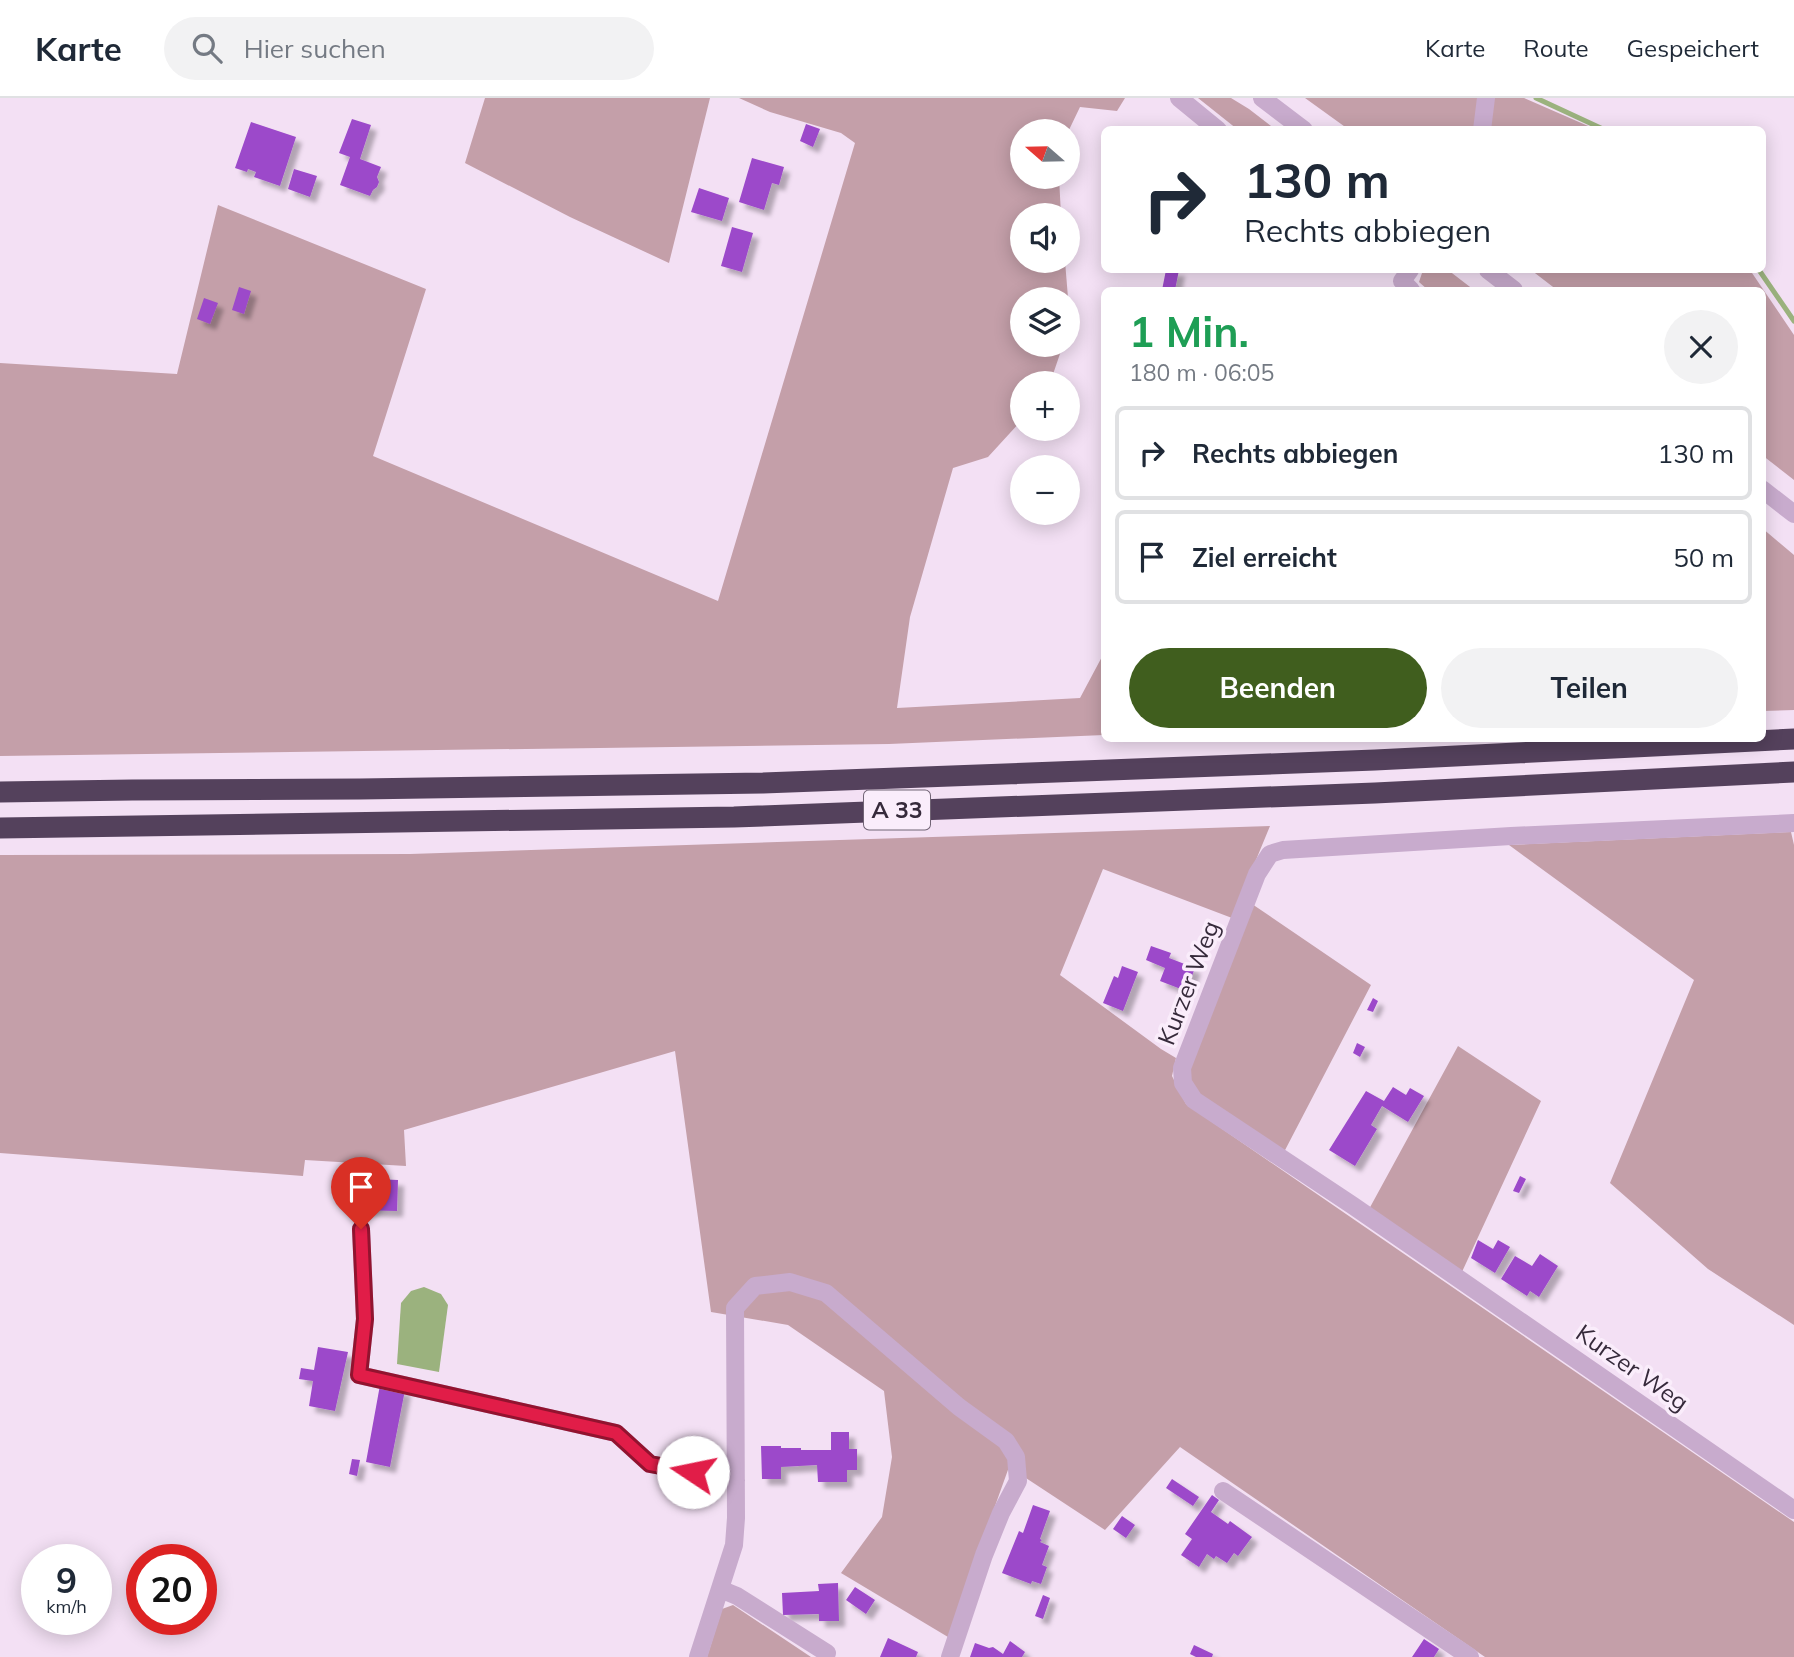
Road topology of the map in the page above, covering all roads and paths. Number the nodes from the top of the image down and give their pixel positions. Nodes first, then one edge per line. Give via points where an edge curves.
1 (1179, 98) edge
2 (1262, 98) edge
3 (1486, 98) edge
4 (1212, 126) edge
5 (1299, 126) edge
6 (1482, 126) edge
7 (1492, 273) edge
8 (1510, 287) edge
9 (1766, 492) edge
10 (1794, 514) edge
11 (1794, 739) edge
12 (1766, 740) edge
13 (1734, 742) edge
14 (1794, 772) edge
15 (0, 792) edge
16 (1794, 824) edge
17 (0, 828) edge
18 (361, 1229) dead end
19 (736, 1480) junction
20 (1223, 1491) dead end
21 (1794, 1510) edge
22 (719, 1589) junction
23 (827, 1653) dead end
24 (698, 1657) edge
25 (950, 1657) edge
26 (1470, 1657) edge

1 - 4 street
2 - 5 street
3 - 6 street
7 - 8 street
9 - 10 street
11 - 12 highway, A 33
13 - 15 highway, A 33 via 763,783
14 - 17 highway, A 33 via 734,817
16 - 21 street, Kurzer Weg via 1511,836 1270,854 1257,874 1182,1068 1183,1083 1194,1100
18 - 19 street via 365,1319 359,1375 616,1433 650,1464
19 - 22 street via 734,1545
19 - 25 street via 735,1308 755,1286 790,1282 826,1293 959,1407 1006,1441 1016,1457 1018,1481 984,1555
20 - 26 street
22 - 23 street
22 - 24 street

